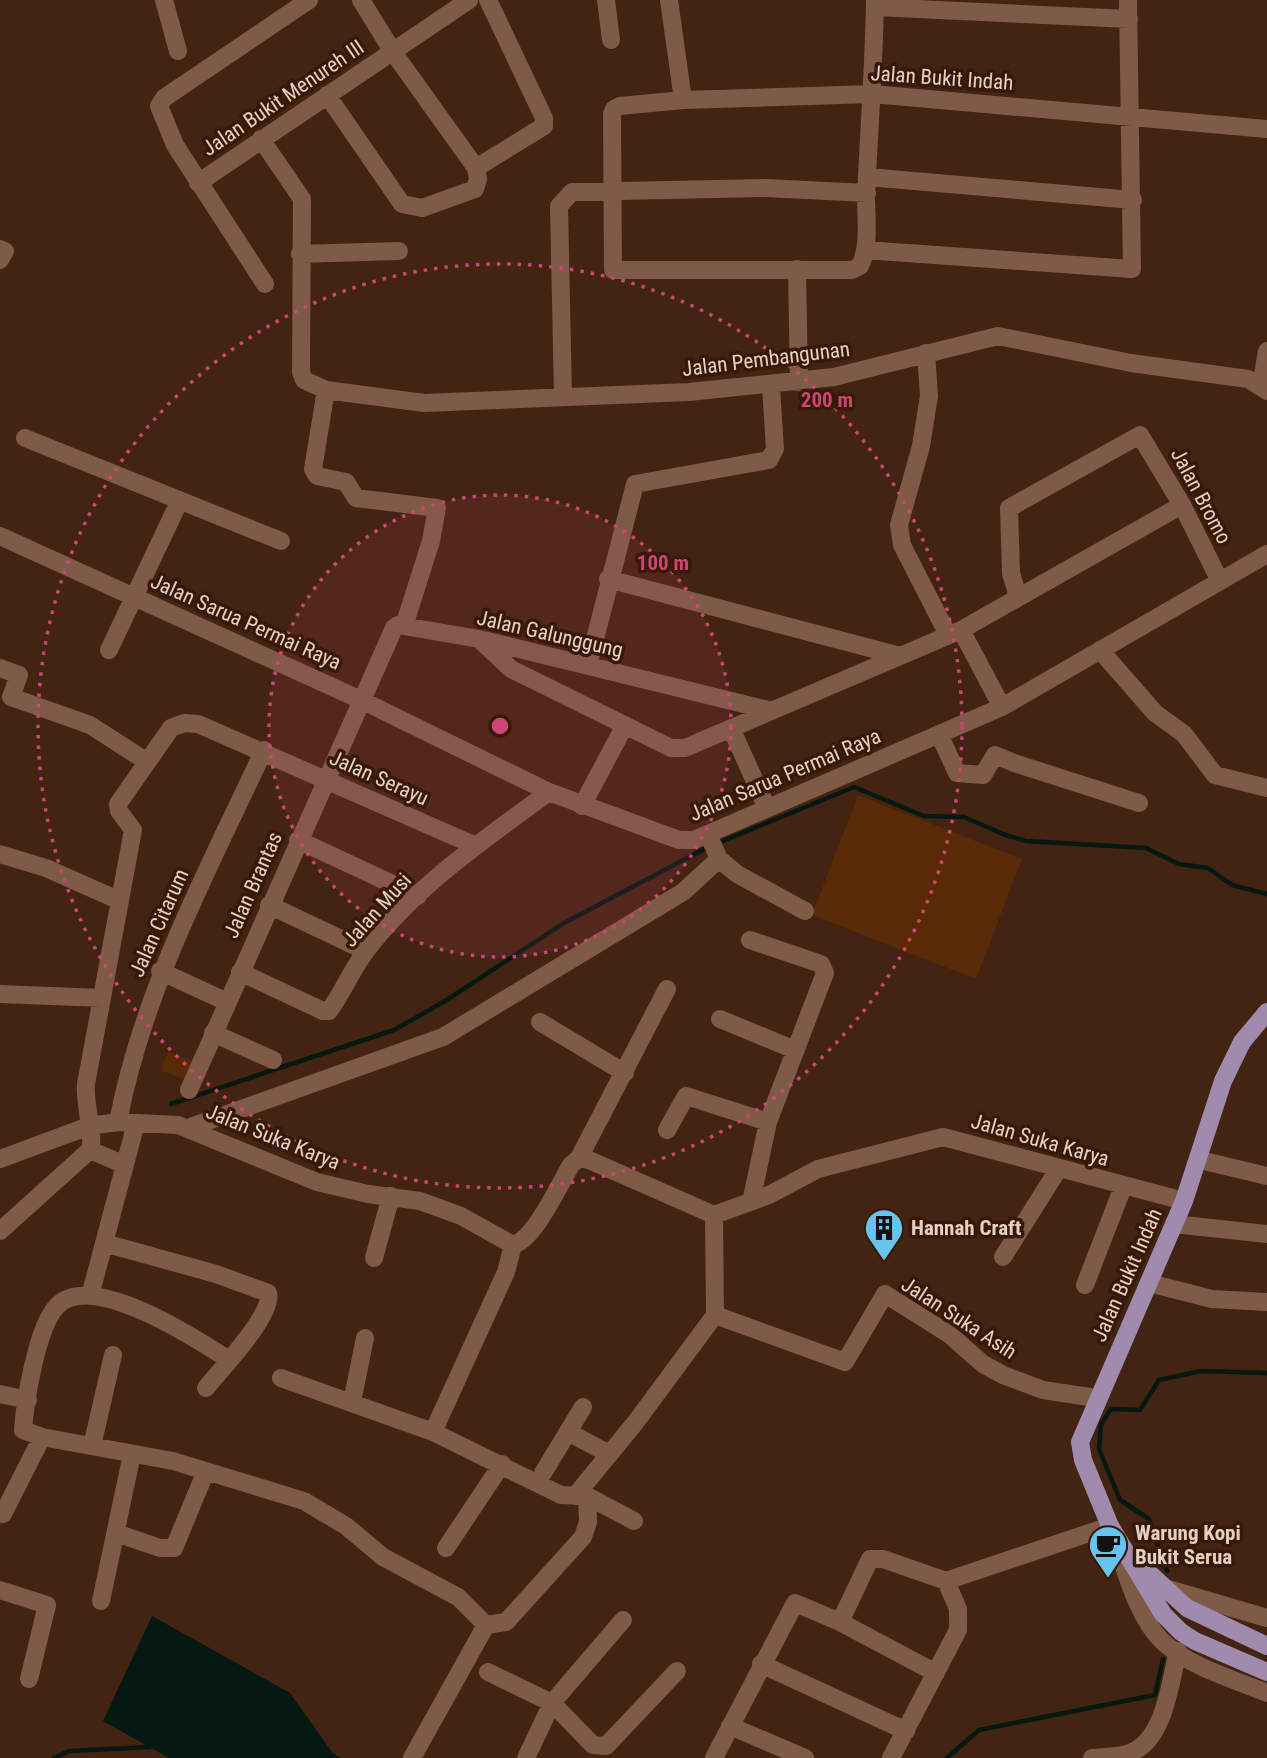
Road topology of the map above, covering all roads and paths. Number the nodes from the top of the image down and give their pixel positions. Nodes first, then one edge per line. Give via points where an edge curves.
1 (164, 0) edge
2 (309, 0) edge
3 (361, 0) edge
4 (469, 0) edge
5 (488, 0) edge
6 (606, 0) edge
7 (669, 0) edge
8 (1128, 0) edge
9 (875, 3) edge
10 (1129, 19) junction
11 (611, 40) dead end
12 (178, 51) dead end
13 (393, 52) junction
14 (872, 94) junction
15 (327, 95) junction
16 (683, 100) junction
17 (1132, 116) junction
18 (1267, 129) edge
19 (261, 139) junction
20 (476, 168) junction
21 (198, 183) junction
22 (867, 185) junction
23 (614, 191) junction
24 (1133, 200) junction
25 (865, 250) junction
26 (399, 251) dead end
27 (300, 254) junction
28 (797, 269) junction
29 (265, 284) dead end
30 (1267, 351) edge
31 (926, 353) junction
32 (799, 382) junction
33 (771, 386) junction
34 (1264, 388) edge
35 (326, 390) junction
36 (563, 397) junction
37 (25, 438) dead end
38 (179, 502) junction
39 (1182, 505) junction
40 (0, 536) edge
41 (281, 541) dead end
42 (1267, 554) edge
43 (608, 579) junction
44 (1220, 581) junction
45 (133, 596) junction
46 (1018, 597) junction
47 (404, 626) junction
48 (954, 632) junction
49 (479, 639) junction
50 (109, 650) dead end
51 (1100, 650) junction
52 (900, 656) junction
53 (588, 666) junction
54 (0, 668) edge
55 (362, 700) junction
56 (1002, 707) junction
57 (772, 711) junction
58 (625, 725) junction
59 (731, 728) junction
60 (939, 734) junction
61 (264, 750) junction
62 (146, 761) junction
63 (325, 778) junction
64 (1267, 788) edge
65 (549, 792) junction
66 (1139, 803) dead end
67 (582, 806) junction
68 (767, 808) junction
69 (298, 840) junction
70 (476, 846) junction
71 (713, 846) junction
72 (0, 854) edge
73 (418, 896) junction
74 (118, 900) junction
75 (269, 905) junction
76 (805, 911) dead end
77 (750, 940) dead end
78 (366, 951) junction
79 (160, 971) junction
80 (240, 972) junction
81 (667, 989) dead end
82 (0, 994) edge
83 (102, 999) junction
84 (227, 1002) junction
85 (1267, 1012) edge
86 (720, 1019) dead end
87 (540, 1022) dead end
88 (213, 1033) junction
89 (795, 1050) junction
90 (273, 1060) dead end
91 (625, 1073) junction
92 (189, 1090) dead end
93 (768, 1122) junction
94 (127, 1123) junction
95 (89, 1126) junction
96 (188, 1128) junction
97 (667, 1130) dead end
98 (90, 1150) junction
99 (579, 1158) junction
100 (0, 1159) edge
101 (1199, 1160) junction
102 (125, 1165) junction
103 (1059, 1168) junction
104 (1267, 1176) edge
105 (1123, 1187) junction
106 (391, 1196) junction
107 (1184, 1201) junction
108 (751, 1202) junction
109 (714, 1215) junction
110 (1174, 1224) junction
111 (0, 1231) edge
112 (1267, 1234) edge
113 (104, 1243) junction
114 (513, 1245) junction
115 (1003, 1257) dead end
116 (374, 1258) dead end
117 (1149, 1283) junction
118 (1085, 1285) dead end
119 (90, 1296) junction
120 (1267, 1302) edge
121 (715, 1315) junction
122 (365, 1338) dead end
123 (113, 1355) dead end
124 (229, 1360) junction
125 (281, 1378) dead end
126 (206, 1388) dead end
127 (0, 1394) edge
128 (1096, 1398) junction
129 (28, 1400) junction
130 (352, 1402) junction
131 (583, 1406) dead end
132 (433, 1432) junction
133 (568, 1432) junction
134 (42, 1437) junction
135 (92, 1446) junction
136 (132, 1454) junction
137 (609, 1454) junction
138 (502, 1464) junction
139 (206, 1471) junction
140 (543, 1473) dead end
141 (581, 1496) junction
142 (3, 1514) dead end
143 (634, 1521) dead end
144 (1110, 1526) junction
145 (116, 1532) junction
146 (446, 1548) dead end
147 (1131, 1557) junction
148 (946, 1581) junction
149 (1168, 1589) junction
150 (0, 1590) edge
151 (101, 1601) dead end
152 (1267, 1618) edge
153 (623, 1620) dead end
154 (840, 1622) junction
155 (486, 1625) junction
156 (1267, 1646) edge
157 (1178, 1651) junction
158 (761, 1664) junction
159 (677, 1671) dead end
160 (488, 1672) dead end
161 (1267, 1672) edge
162 (936, 1673) junction
163 (29, 1679) dead end
164 (1267, 1693) edge
165 (552, 1703) junction
166 (730, 1726) junction
167 (906, 1731) junction
168 (411, 1758) edge
169 (526, 1758) edge
170 (715, 1758) edge
171 (805, 1758) edge
172 (891, 1758) edge
173 (1092, 1758) edge

1 - 12 street
2 - 21 street via 160,102 175,145
3 - 13 street
4 - 13 street, Jalan Bukit Menureh III
5 - 20 street via 544,126
6 - 11 street
7 - 16 street
8 - 10 street
9 - 10 street
9 - 14 street
10 - 17 street
13 - 15 street, Jalan Bukit Menureh III
13 - 20 street
14 - 16 street, Jalan Bukit Indah
14 - 17 street, Jalan Bukit Indah
14 - 22 street
15 - 19 street, Jalan Bukit Menureh III
15 - 20 street via 408,207 422,208 472,191 478,184
16 - 23 street, Jalan Bukit Indah via 614,108
17 - 18 street, Jalan Bukit Indah
17 - 24 street
19 - 21 street, Jalan Bukit Menureh III
19 - 27 street via 302,199
21 - 29 street
22 - 23 street
22 - 24 street
22 - 25 street
23 - 28 street via 615,271
23 - 36 street via 572,192 559,206
24 - 25 street via 1134,265 1127,271
25 - 28 street via 860,266 852,270
26 - 27 street
27 - 35 street, Jalan Pembangunan via 304,380
28 - 32 street
30 - 34 street
31 - 32 street, Jalan Pembangunan
31 - 34 street, Jalan Pembangunan via 998,336 1131,363 1248,379
31 - 48 street via 929,396 921,446 899,525 901,545
32 - 33 street, Jalan Pembangunan
33 - 36 street, Jalan Pembangunan
33 - 43 street via 773,456 737,468 635,484
35 - 36 street, Jalan Pembangunan via 424,403
35 - 47 street via 313,469 317,476 346,482 356,498 437,508
37 - 38 street
38 - 41 street
38 - 45 street
39 - 44 street, Jalan Bromo
39 - 46 street
39 - 46 street, Jalan Bromo via 1140,435 1009,508 1011,573
40 - 45 street, Jalan Sarua Permai Raya
42 - 44 street, Jalan Sarua Permai Raya
43 - 52 street
43 - 53 street
44 - 51 street, Jalan Sarua Permai Raya
45 - 50 street
45 - 55 street, Jalan Sarua Permai Raya
46 - 48 street
47 - 49 street, Jalan Galunggung
47 - 55 street via 394,628
48 - 52 street
48 - 56 street
49 - 53 street, Jalan Galunggung
49 - 58 street via 511,669
51 - 56 street, Jalan Sarua Permai Raya
51 - 64 street via 1155,713 1184,734 1215,775
52 - 57 street
53 - 57 street, Jalan Galunggung
54 - 62 street via 19,675 11,697 90,725
55 - 63 street, Jalan Brantas
55 - 65 street, Jalan Sarua Permai Raya
56 - 60 street, Jalan Sarua Permai Raya
57 - 59 street
58 - 59 street via 677,749
58 - 67 street
59 - 68 street
60 - 66 street via 954,770 961,775 983,775 995,755 1000,755
60 - 68 street, Jalan Sarua Permai Raya
61 - 62 street, Jalan Serayu via 198,724 184,723 171,729
61 - 63 street, Jalan Serayu
61 - 79 street, Jalan Citarum
62 - 74 street via 118,804 133,830
63 - 69 street, Jalan Brantas
63 - 70 street, Jalan Serayu
65 - 67 street, Jalan Sarua Permai Raya
65 - 70 street, Jalan Musi
67 - 71 street, Jalan Sarua Permai Raya via 679,840
68 - 71 street, Jalan Sarua Permai Raya
69 - 73 street
69 - 75 street, Jalan Brantas
70 - 73 street, Jalan Musi
71 - 76 street via 737,874
71 - 96 street via 683,892 443,1037
72 - 74 street
73 - 78 street, Jalan Musi
74 - 83 street
75 - 78 street
75 - 80 street, Jalan Brantas
77 - 89 street via 824,968
78 - 80 street, Jalan Musi via 329,1010
79 - 84 street
79 - 94 street, Jalan Citarum via 131,1059
80 - 84 street, Jalan Brantas
81 - 91 street
82 - 83 street
83 - 95 street via 85,1097
84 - 88 street, Jalan Brantas
85 - 101 main road, Jalan Bukit Indah via 1242,1042 1228,1070
86 - 89 street
87 - 91 street
88 - 90 street
88 - 92 street, Jalan Brantas
89 - 93 street
91 - 99 street
93 - 97 street via 686,1096
93 - 108 street
94 - 95 street, Jalan Suka Karya
94 - 96 street, Jalan Suka Karya
94 - 102 street, Jalan Citarum
95 - 98 street
95 - 100 street, Jalan Suka Karya
96 - 106 street, Jalan Suka Karya via 317,1182
98 - 102 street
98 - 111 street
99 - 109 street
99 - 114 street via 532,1230
101 - 104 street
101 - 107 main road, Jalan Bukit Indah
102 - 113 street, Jalan Citarum
103 - 105 street, Jalan Suka Karya
103 - 108 street, Jalan Suka Karya via 943,1137 817,1169
103 - 115 street
105 - 107 street, Jalan Suka Karya
105 - 118 street
106 - 114 street, Jalan Suka Karya via 461,1216
106 - 116 street
107 - 110 main road, Jalan Bukit Indah
108 - 109 street, Jalan Suka Karya
109 - 121 street
110 - 112 street
110 - 117 main road, Jalan Bukit Indah
113 - 119 street, Jalan Citarum
113 - 124 street via 268,1293 270,1300 260,1321
114 - 132 street via 506,1272
117 - 120 street via 1212,1299
117 - 128 main road, Jalan Bukit Indah
119 - 124 street via 151,1314
119 - 129 street via 65,1300 52,1313 44,1328
121 - 128 street, Jalan Suka Asih via 845,1362 886,1294 1003,1375 1043,1390
121 - 137 street
122 - 130 street
123 - 135 street
124 - 126 street
125 - 130 street
127 - 129 street
128 - 144 main road, Jalan Bukit Indah via 1080,1442
129 - 134 street via 23,1430
130 - 132 street
131 - 133 street
132 - 138 street
133 - 137 street
133 - 140 street
134 - 135 street
134 - 142 street
135 - 136 street
136 - 139 street
136 - 145 street
137 - 141 street
138 - 141 street via 561,1495
138 - 146 street
139 - 145 street via 174,1548 160,1548
139 - 155 street via 304,1501 346,1526 383,1558 458,1597
141 - 143 street
141 - 155 street via 588,1522 583,1537 506,1622
144 - 147 main road, Jalan Bukit Indah
144 - 148 street
144 - 157 street via 1145,1619 1161,1641
145 - 151 street
147 - 149 main road, Jalan Bukit Indah
147 - 161 main road, Jalan Bukit Indah via 1163,1614 1181,1632
148 - 154 street via 883,1559 870,1559
148 - 162 street via 958,1609 958,1630
149 - 152 street
149 - 156 main road, Jalan Bukit Indah via 1187,1608
150 - 163 street via 47,1605
153 - 165 street
154 - 158 street via 795,1603
154 - 162 street
155 - 168 street
157 - 164 street
157 - 173 street via 1163,1709 1150,1737 1128,1754
158 - 166 street
158 - 167 street
159 - 165 street via 606,1746 593,1745
160 - 165 street
162 - 167 street
165 - 169 street
166 - 170 street
166 - 171 street
167 - 172 street

